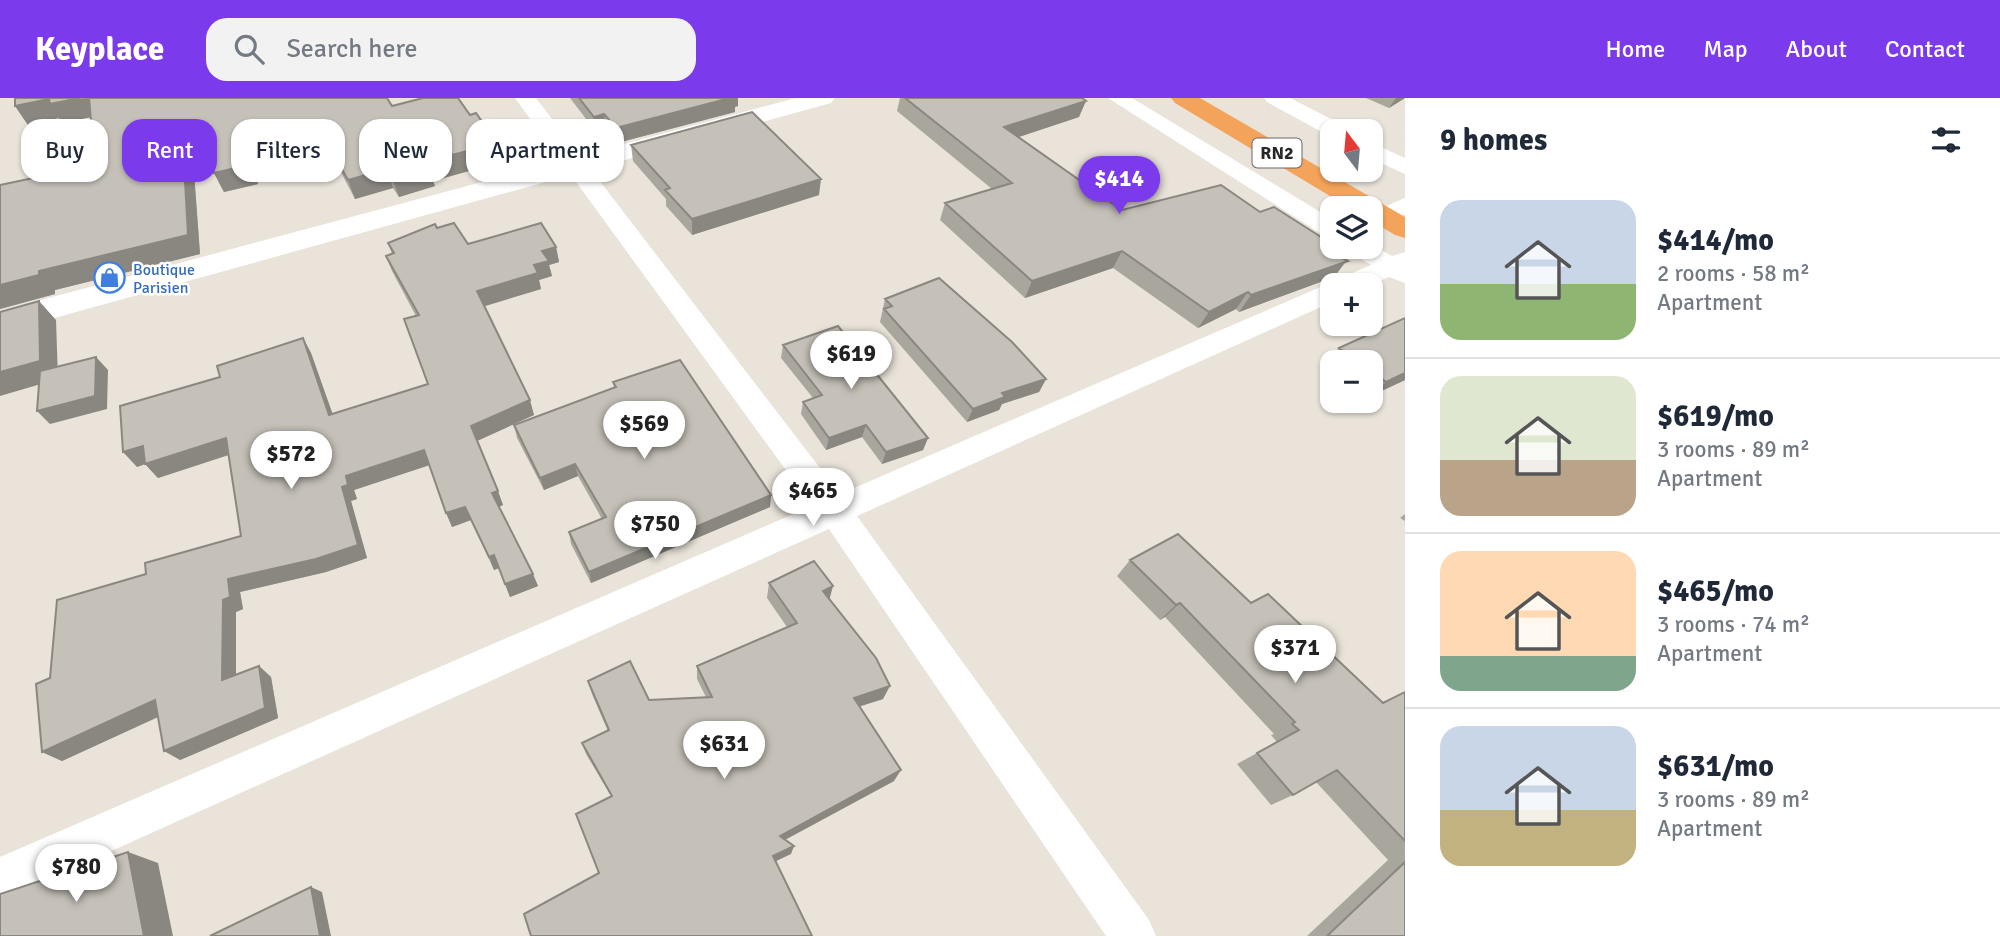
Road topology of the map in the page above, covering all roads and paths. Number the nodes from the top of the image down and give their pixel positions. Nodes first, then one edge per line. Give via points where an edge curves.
1 (525, 98) edge
2 (823, 98) edge
3 (1118, 98) edge
4 (1183, 98) edge
5 (1217, 98) edge
6 (1274, 98) edge
7 (540, 119) edge
8 (1320, 122) edge
9 (624, 153) edge
10 (1320, 155) edge
11 (1383, 156) edge
12 (1405, 167) edge
13 (519, 182) edge
14 (586, 182) edge
15 (1360, 182) edge
16 (1400, 213) edge
17 (1320, 223) edge
18 (1383, 259) edge
19 (1400, 267) edge
20 (1383, 273) edge
21 (1320, 297) edge
22 (0, 322) edge
23 (836, 513) junction
24 (0, 879) edge
25 (1133, 936) edge

1 - 7 street
2 - 9 street
3 - 17 street
4 - 16 highway, RN2
5 - 10 highway, RN2
6 - 8 street
11 - 12 street
13 - 22 street
14 - 23 street
15 - 16 highway, RN2
18 - 19 street
19 - 20 street
21 - 23 street
23 - 24 street
23 - 25 street

